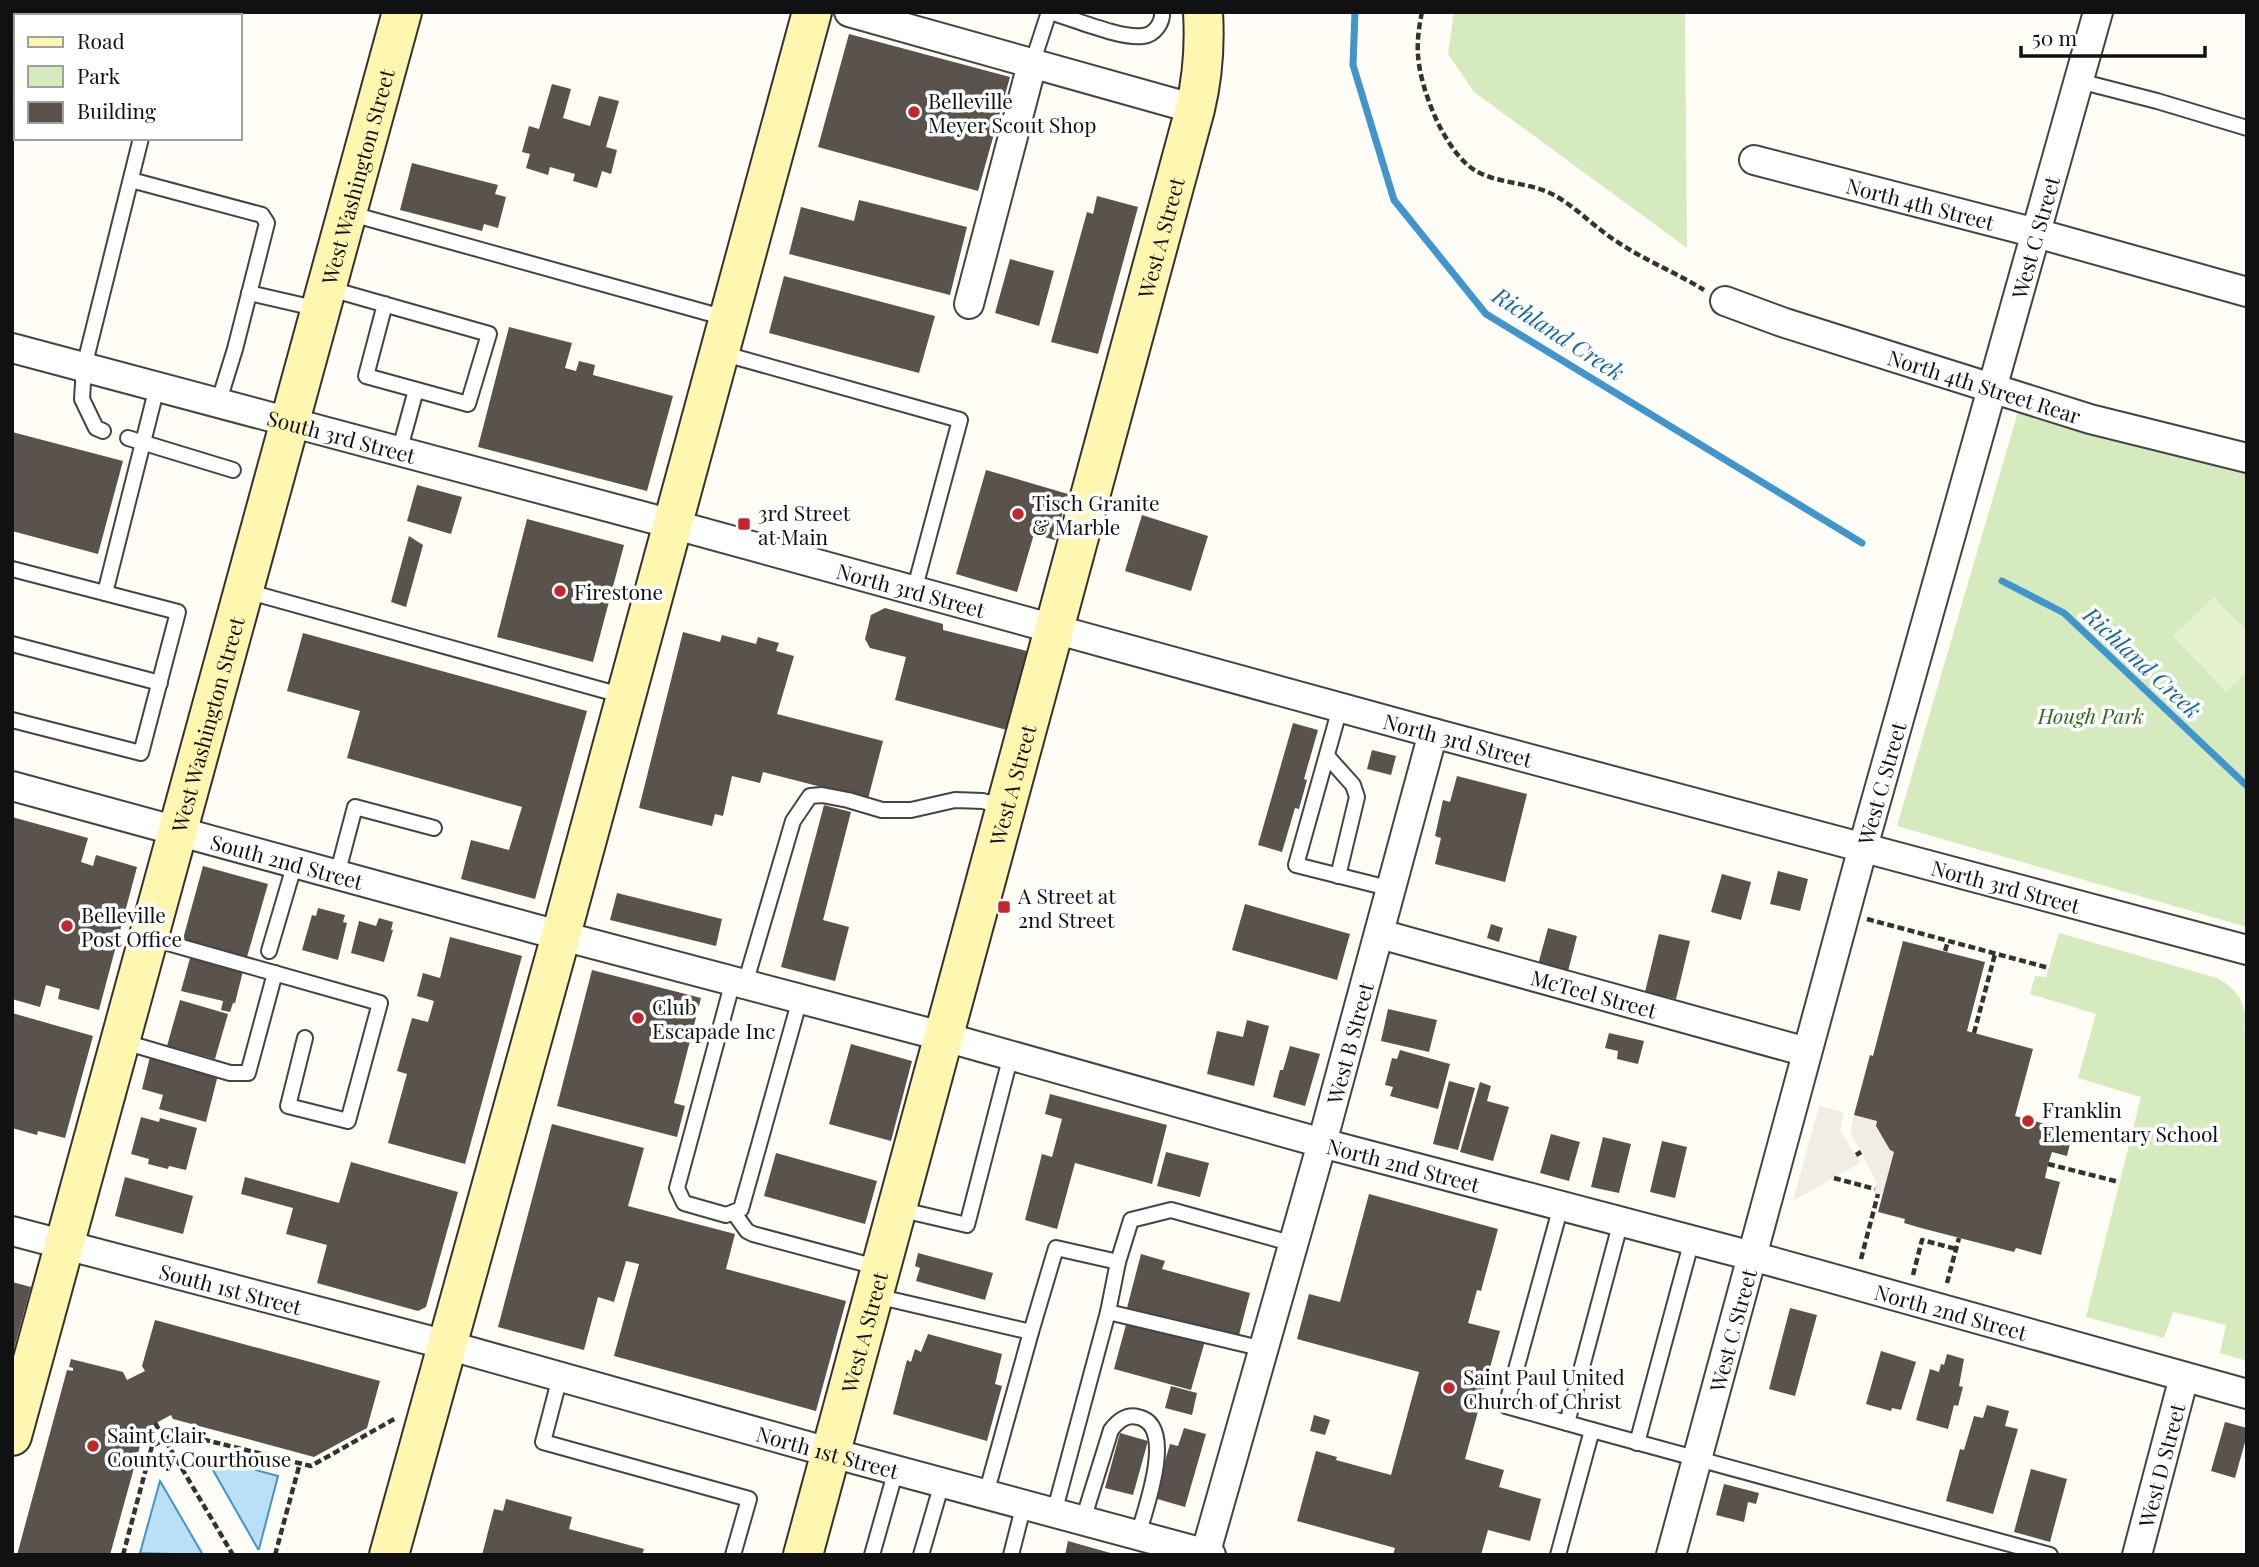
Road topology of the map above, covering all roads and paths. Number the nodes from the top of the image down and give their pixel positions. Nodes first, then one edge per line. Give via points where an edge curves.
1 (402, 12) edge
2 (812, 12) edge
3 (849, 12) edge
4 (1050, 12) edge
5 (1163, 12) edge
6 (1203, 12) edge
7 (1422, 12) edge
8 (2098, 12) edge
9 (920, 22) edge
10 (1032, 64) junction
11 (2079, 80) junction
12 (1195, 109) junction
13 (2247, 128) edge
14 (141, 140) edge
15 (1754, 160) dead end
16 (131, 180) junction
17 (346, 212) junction
18 (2036, 233) junction
19 (2247, 292) edge
20 (249, 293) junction
21 (323, 299) junction
22 (1725, 301) joint
23 (385, 304) junction
24 (970, 304) dead end
25 (724, 336) junction
26 (12, 348) edge
27 (85, 367) junction
28 (157, 387) junction
29 (1992, 388) junction
30 (416, 390) junction
31 (218, 404) junction
32 (289, 422) junction
33 (103, 430) dead end
34 (128, 438) dead end
35 (144, 442) junction
36 (398, 452) junction
37 (2247, 458) edge
38 (233, 470) dead end
39 (672, 524) junction
40 (12, 569) edge
41 (243, 591) junction
42 (914, 591) junction
43 (105, 593) junction
44 (1055, 631) junction
45 (12, 644) edge
46 (160, 683) junction
47 (625, 696) junction
48 (1340, 708) junction
49 (12, 720) edge
50 (1433, 733) junction
51 (1327, 756) junction
52 (12, 786) edge
53 (1007, 808) junction
54 (434, 828) dead end
55 (178, 832) junction
56 (1863, 847) junction
57 (295, 863) junction
58 (337, 875) junction
59 (1338, 876) junction
60 (1392, 889) junction
61 (1866, 919) dead end
62 (1380, 934) junction
63 (561, 935) junction
64 (149, 938) junction
65 (1948, 941) junction
66 (2247, 950) edge
67 (269, 951) dead end
68 (1945, 951) dead end
69 (1995, 954) junction
70 (2049, 968) dead end
71 (275, 973) junction
72 (739, 982) junction
73 (800, 999) junction
74 (1974, 1033) dead end
75 (944, 1037) junction
76 (305, 1038) dead end
77 (121, 1041) junction
78 (1807, 1052) junction
79 (1011, 1055) junction
80 (1322, 1143) junction
81 (2049, 1164) dead end
82 (1834, 1178) dead end
83 (2119, 1182) dead end
84 (1561, 1206) junction
85 (898, 1209) junction
86 (734, 1213) junction
87 (1621, 1221) junction
88 (12, 1231) edge
89 (1959, 1238) dead end
90 (1692, 1240) junction
91 (1294, 1244) junction
92 (65, 1245) junction
93 (1956, 1249) junction
94 (1752, 1256) junction
95 (1861, 1259) dead end
96 (1118, 1262) junction
97 (1913, 1275) dead end
98 (878, 1282) junction
99 (1947, 1283) dead end
100 (1108, 1312) junction
101 (1031, 1332) junction
102 (447, 1345) junction
103 (1264, 1349) junction
104 (560, 1377) junction
105 (2184, 1377) junction
106 (2247, 1394) edge
107 (155, 1423) dead end
108 (1567, 1423) junction
109 (380, 1427) dead end
110 (1592, 1430) junction
111 (12, 1436) edge
112 (165, 1439) junction
113 (1637, 1443) junction
114 (832, 1453) junction
115 (1696, 1458) junction
116 (300, 1463) junction
117 (896, 1470) junction
118 (942, 1483) junction
119 (986, 1494) junction
120 (1024, 1504) junction
121 (1054, 1513) junction
122 (1083, 1520) junction
123 (1138, 1535) junction
124 (1207, 1554) edge
125 (123, 1555) edge
126 (233, 1555) edge
127 (275, 1555) edge
128 (389, 1555) edge
129 (733, 1555) edge
130 (803, 1555) edge
131 (872, 1555) edge
132 (921, 1555) edge
133 (1011, 1555) edge
134 (1558, 1555) edge
135 (1671, 1555) edge
136 (2050, 1555) edge
137 (2137, 1555) edge

1 - 17 main road, West Washington Street
2 - 25 main road
3 - 9 street
4 - 5 lane via 1127,35 1146,36 1155,31
4 - 10 lane
6 - 12 main road, West A Street via 1205,55
7 - 22 path via 1418,55 1422,82 1461,159 1490,177 1552,194 1617,242
8 - 11 street, West C Street
9 - 10 street
10 - 12 street
10 - 24 street
11 - 13 lane
11 - 18 street, West C Street
12 - 44 main road, West A Street
14 - 16 lane
15 - 18 street, North 4th Street
16 - 20 lane via 262,215 267,223
16 - 27 lane
17 - 21 main road, West Washington Street
17 - 25 lane
18 - 19 street, North 4th Street
18 - 29 street, West C Street
20 - 21 lane
20 - 31 lane
21 - 23 lane
21 - 32 main road, West Washington Street
22 - 29 street, North 4th Street Rear
23 - 30 lane via 366,376
23 - 30 lane via 489,334 468,404
25 - 39 main road
25 - 42 lane via 960,421
26 - 27 street, South 3rd Street
27 - 28 street, South 3rd Street
27 - 33 lane via 82,400 96,428
28 - 31 street, South 3rd Street
28 - 35 lane
29 - 37 street, North 4th Street Rear via 2090,419
29 - 56 street, West C Street
30 - 36 lane
31 - 32 street, South 3rd Street
32 - 36 street, South 3rd Street
32 - 41 main road, West Washington Street
34 - 35 lane
35 - 38 lane
35 - 43 lane
36 - 39 street, South 3rd Street
39 - 42 street, North 3rd Street
39 - 47 main road
40 - 43 lane
41 - 47 lane
41 - 55 main road, West Washington Street
42 - 44 street, North 3rd Street
43 - 46 lane via 178,612
44 - 48 street, North 3rd Street
44 - 53 main road, West A Street
45 - 46 lane
46 - 49 lane via 141,753
47 - 63 main road
48 - 50 street, North 3rd Street
48 - 51 lane
50 - 56 street, North 3rd Street
50 - 60 street, West B Street
51 - 59 lane via 1353,785 1357,797
51 - 59 lane via 1296,865
52 - 55 street, South 2nd Street
53 - 72 lane via 955,800 911,810 882,810 810,796 793,821
53 - 75 main road, West A Street
54 - 58 lane via 355,807
55 - 57 street, South 2nd Street
55 - 64 main road, West Washington Street
56 - 66 street, North 3rd Street
56 - 78 street, West C Street
57 - 58 street, South 2nd Street
57 - 67 lane
58 - 63 street, South 2nd Street
59 - 60 lane
60 - 62 street, West B Street
61 - 65 path
62 - 78 street, McTeel Street
62 - 80 street, West B Street
63 - 72 street, North 2nd Street
63 - 102 main road
64 - 71 lane
64 - 77 main road, West Washington Street
65 - 68 path
65 - 69 path
69 - 70 path
69 - 74 path
71 - 76 lane via 380,1003 348,1121 288,1106
71 - 77 lane via 248,1073 230,1073
72 - 73 street, North 2nd Street
72 - 86 lane via 677,1188 684,1203 726,1215
73 - 75 street, North 2nd Street
73 - 86 lane via 743,1203
75 - 79 street, North 2nd Street
75 - 85 main road, West A Street
77 - 92 main road, West Washington Street
78 - 94 street, West C Street
79 - 80 street, North 2nd Street
79 - 85 lane via 967,1225
80 - 84 street, North 2nd Street
80 - 91 street, West B Street
81 - 83 path
82 - 95 path via 1877,1191
84 - 87 street, North 2nd Street
84 - 108 lane via 1506,1406
85 - 98 main road, West A Street
86 - 98 lane via 753,1234
87 - 90 street, North 2nd Street
87 - 108 lane
88 - 92 street, South 1st Street
89 - 93 path
90 - 94 street, North 2nd Street
90 - 113 lane
91 - 96 lane via 1171,1210 1131,1220
91 - 103 street, West B Street
92 - 102 street, South 1st Street
92 - 111 main road, West Washington Street
93 - 97 path via 1922,1240
93 - 99 path
94 - 105 street, North 2nd Street
94 - 115 street, West C Street
96 - 100 lane
96 - 101 lane via 1056,1248
98 - 101 lane
98 - 114 main road, West A Street
100 - 103 lane
100 - 121 lane
101 - 119 lane
102 - 104 street, North 1st Street
102 - 128 main road
103 - 124 street, West B Street
104 - 114 street, North 1st Street
104 - 129 lane via 542,1442 749,1499
105 - 106 street, North 2nd Street
105 - 137 street, West D Street
107 - 112 path
108 - 110 lane
109 - 116 path via 311,1466
110 - 113 lane
110 - 134 lane
112 - 116 path via 177,1433
112 - 125 path via 152,1446
112 - 126 path
113 - 115 lane
114 - 117 street, North 1st Street
114 - 130 main road, West A Street
115 - 135 street, West C Street
115 - 136 lane
116 - 127 path
117 - 118 street, North 1st Street
117 - 131 lane
118 - 119 street, North 1st Street
118 - 132 lane
119 - 120 street, North 1st Street
120 - 121 street, North 1st Street
120 - 133 lane
121 - 122 street, North 1st Street
122 - 123 street, North 1st Street
122 - 123 lane via 1111,1430 1121,1419 1143,1418 1156,1430 1158,1448
123 - 124 street, North 1st Street

